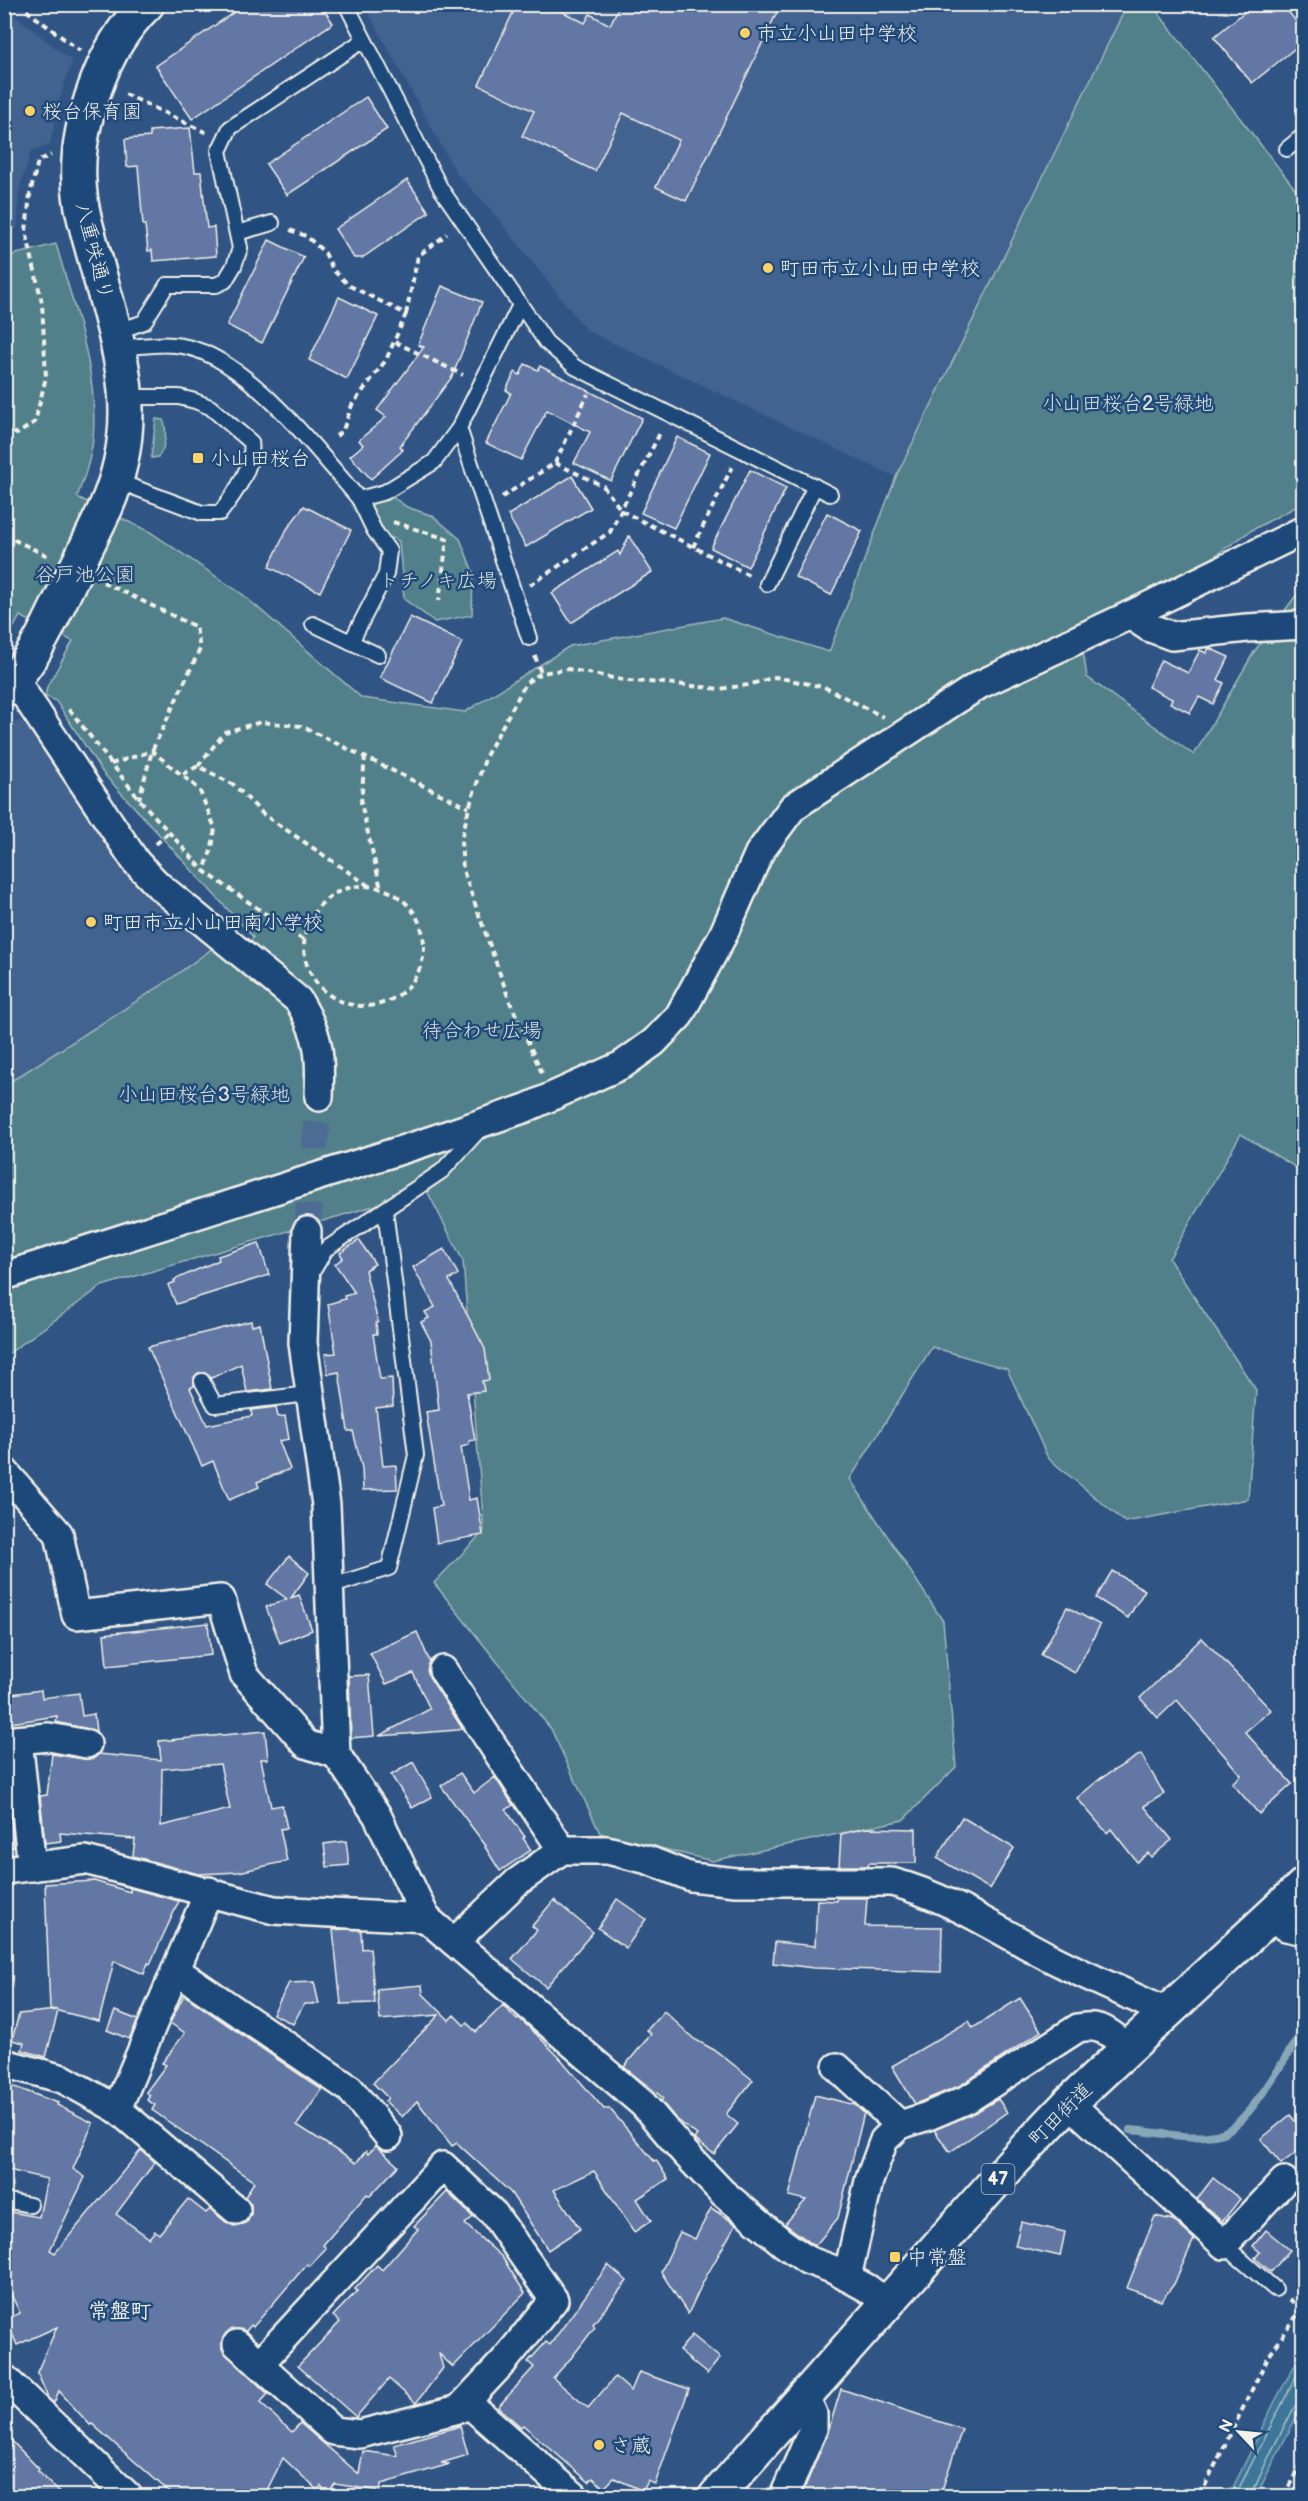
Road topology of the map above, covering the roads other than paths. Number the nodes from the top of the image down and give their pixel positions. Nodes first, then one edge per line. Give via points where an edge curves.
1 (147, 4) edge
2 (346, 4) edge
3 (364, 40) junction
4 (1304, 135) edge
5 (1287, 149) dead end
6 (272, 223) road end
7 (237, 233) junction
8 (520, 305) junction
9 (117, 340) junction
10 (127, 397) junction
11 (459, 428) junction
12 (815, 486) junction
13 (830, 494) dead end
14 (111, 495) junction
15 (359, 499) junction
16 (1304, 530) edge
17 (767, 584) road end
18 (1130, 615) junction
19 (313, 624) dead end
20 (1304, 625) edge
21 (529, 638) dead end
22 (351, 642) junction
23 (378, 655) dead end
24 (10, 685) edge
25 (319, 1097) tunnel mouth
26 (488, 1121) junction
27 (385, 1210) junction
28 (307, 1231) tunnel mouth
29 (4, 1276) edge
30 (304, 1289) junction
31 (202, 1381) dead end
32 (309, 1394) junction
33 (4, 1471) edge
34 (329, 1587) junction
35 (443, 1670) dead end
36 (11, 1740) edge
37 (87, 1744) dead end
38 (336, 1754) junction
39 (562, 1851) junction
40 (32, 1867) junction
41 (4, 1870) edge
42 (1304, 1885) edge
43 (209, 1891) junction
44 (1270, 1915) junction
45 (426, 1918) junction
46 (1304, 1931) edge
47 (454, 1942) junction
48 (177, 1971) junction
49 (1165, 2012) junction
50 (1127, 2047) junction
51 (4, 2063) edge
52 (837, 2067) dead end
53 (1069, 2103) junction
54 (117, 2109) junction
55 (900, 2125) junction
56 (388, 2136) dead end
57 (1284, 2181) dead end
58 (4, 2200) edge
59 (30, 2205) dead end
60 (236, 2210) dead end
61 (1224, 2245) junction
62 (847, 2277) junction
63 (1275, 2289) dead end
64 (887, 2303) junction
65 (237, 2344) dead end
66 (259, 2364) junction
67 (4, 2378) edge
68 (805, 2396) junction
69 (467, 2402) junction
70 (128, 2496) edge
71 (574, 2496) edge
72 (716, 2496) edge
73 (784, 2496) edge

1 - 9 main road, 八重咲通り via 107,58 88,107 79,155 87,231
2 - 3 lane
3 - 7 lane via 230,128 219,151
3 - 8 lane via 441,189
4 - 5 lane
6 - 7 lane
7 - 9 lane via 240,248 225,281 216,285 166,285 144,322
8 - 11 lane
8 - 12 lane via 546,342 575,367
9 - 10 main road, 八重咲通り
9 - 15 lane via 188,347 229,364 294,423
10 - 14 main road, 八重咲通り via 125,445
10 - 14 lane via 179,397 210,407 251,442 253,453 231,500 220,513
11 - 15 lane via 434,462 385,492
11 - 21 lane
12 - 13 lane
12 - 17 lane
14 - 24 main road, 八重咲通り, bridge via 47,628
15 - 22 lane via 389,551 386,574
16 - 18 street
18 - 20 street via 1172,636
18 - 26 street via 979,686 793,807 759,853 723,935 679,1016 667,1030 622,1065
19 - 22 lane
22 - 23 lane
24 - 25 street via 136,862 158,885 298,1000 312,1023 321,1058
26 - 27 lane via 442,1171
26 - 29 street
27 - 30 lane via 326,1249
27 - 34 lane via 416,1455 389,1568
28 - 30 street
30 - 32 street via 303,1343
31 - 32 lane via 215,1405
32 - 34 street via 326,1505
33 - 38 street via 59,1534 76,1615 221,1599 244,1674 306,1744
34 - 38 street
35 - 39 street
36 - 37 street via 49,1737
36 - 40 street
38 - 45 street via 377,1815
39 - 47 street via 517,1882
39 - 49 street via 607,1850 648,1860 691,1877 736,1882 892,1881 985,1920 1049,1957
40 - 41 street
40 - 43 street via 85,1860
42 - 44 main road, 町田街道 / 47
43 - 45 street via 274,1910
43 - 48 street
44 - 46 street via 1286,1927
44 - 49 main road, 町田街道 / 47
45 - 47 street
47 - 62 street via 644,2104 722,2192 807,2260
48 - 54 street
48 - 56 street via 350,2089
49 - 50 main road, 町田街道 / 47
50 - 53 main road, 町田街道 / 47
50 - 55 street via 1092,2025 1078,2028 968,2099
51 - 54 street via 63,2079
52 - 55 street
53 - 61 street
53 - 64 main road, 町田街道 / 47
54 - 60 street
55 - 62 street via 884,2140 869,2181
57 - 61 street
58 - 59 lane
61 - 63 lane
62 - 64 street
64 - 68 main road, 町田街道 / 47
65 - 66 street
66 - 69 street via 333,2431 360,2434 459,2409
66 - 69 street via 443,2166 494,2214 554,2300
67 - 70 street
68 - 72 main road, 町田街道 / 47
68 - 73 street via 813,2414 813,2429
69 - 71 street

